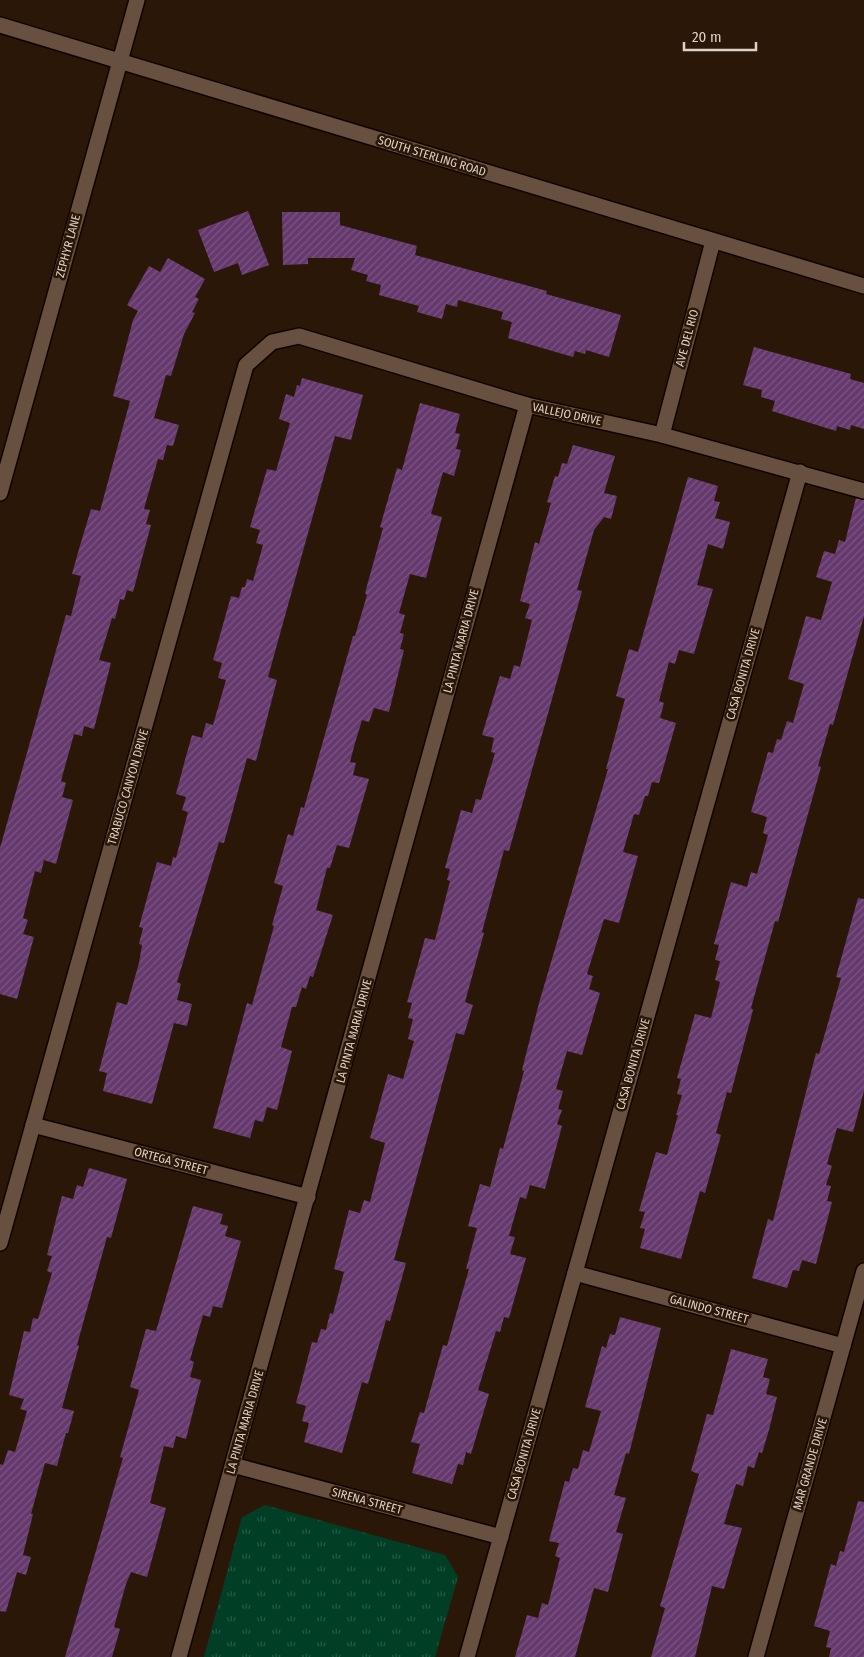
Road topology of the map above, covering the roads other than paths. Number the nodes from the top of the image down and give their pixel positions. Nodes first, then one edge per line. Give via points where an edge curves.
1 (137, 0) edge
2 (0, 25) edge
3 (120, 62) junction
4 (712, 241) junction
5 (864, 286) edge
6 (272, 342) joint
7 (526, 405) junction
8 (662, 435) junction
9 (800, 472) junction
10 (864, 491) edge
11 (0, 493) edge
12 (33, 1125) junction
13 (308, 1197) junction
14 (0, 1243) edge
15 (864, 1271) edge
16 (575, 1273) junction
17 (843, 1346) junction
18 (233, 1464) junction
19 (501, 1537) junction
20 (179, 1657) edge
21 (467, 1657) edge
22 (756, 1657) edge

1 - 3 street, ZEPHYR LANE
2 - 3 street, SOUTH STERLING ROAD
3 - 4 street, SOUTH STERLING ROAD
3 - 11 street, ZEPHYR LANE
4 - 5 street, SOUTH STERLING ROAD
4 - 8 street, AVE DEL RIO
6 - 7 street, VALLEJO DRIVE via 299,336
6 - 12 street, TRABUCO CANYON DRIVE via 246,365
7 - 8 street, VALLEJO DRIVE
7 - 13 street, LA PINTA MARIA DRIVE
8 - 9 street, VALLEJO DRIVE
9 - 10 street, VALLEJO DRIVE
9 - 16 street, CASA BONITA DRIVE
12 - 13 street, ORTEGA STREET
12 - 14 street, TRABUCO CANYON DRIVE
13 - 18 street, LA PINTA MARIA DRIVE
15 - 17 street, MAR GRANDE DRIVE
16 - 17 street, GALINDO STREET
16 - 19 street, CASA BONITA DRIVE
17 - 22 street, MAR GRANDE DRIVE
18 - 19 street, SIRENA STREET
18 - 20 street, LA PINTA MARIA DRIVE
19 - 21 street, CASA BONITA DRIVE

